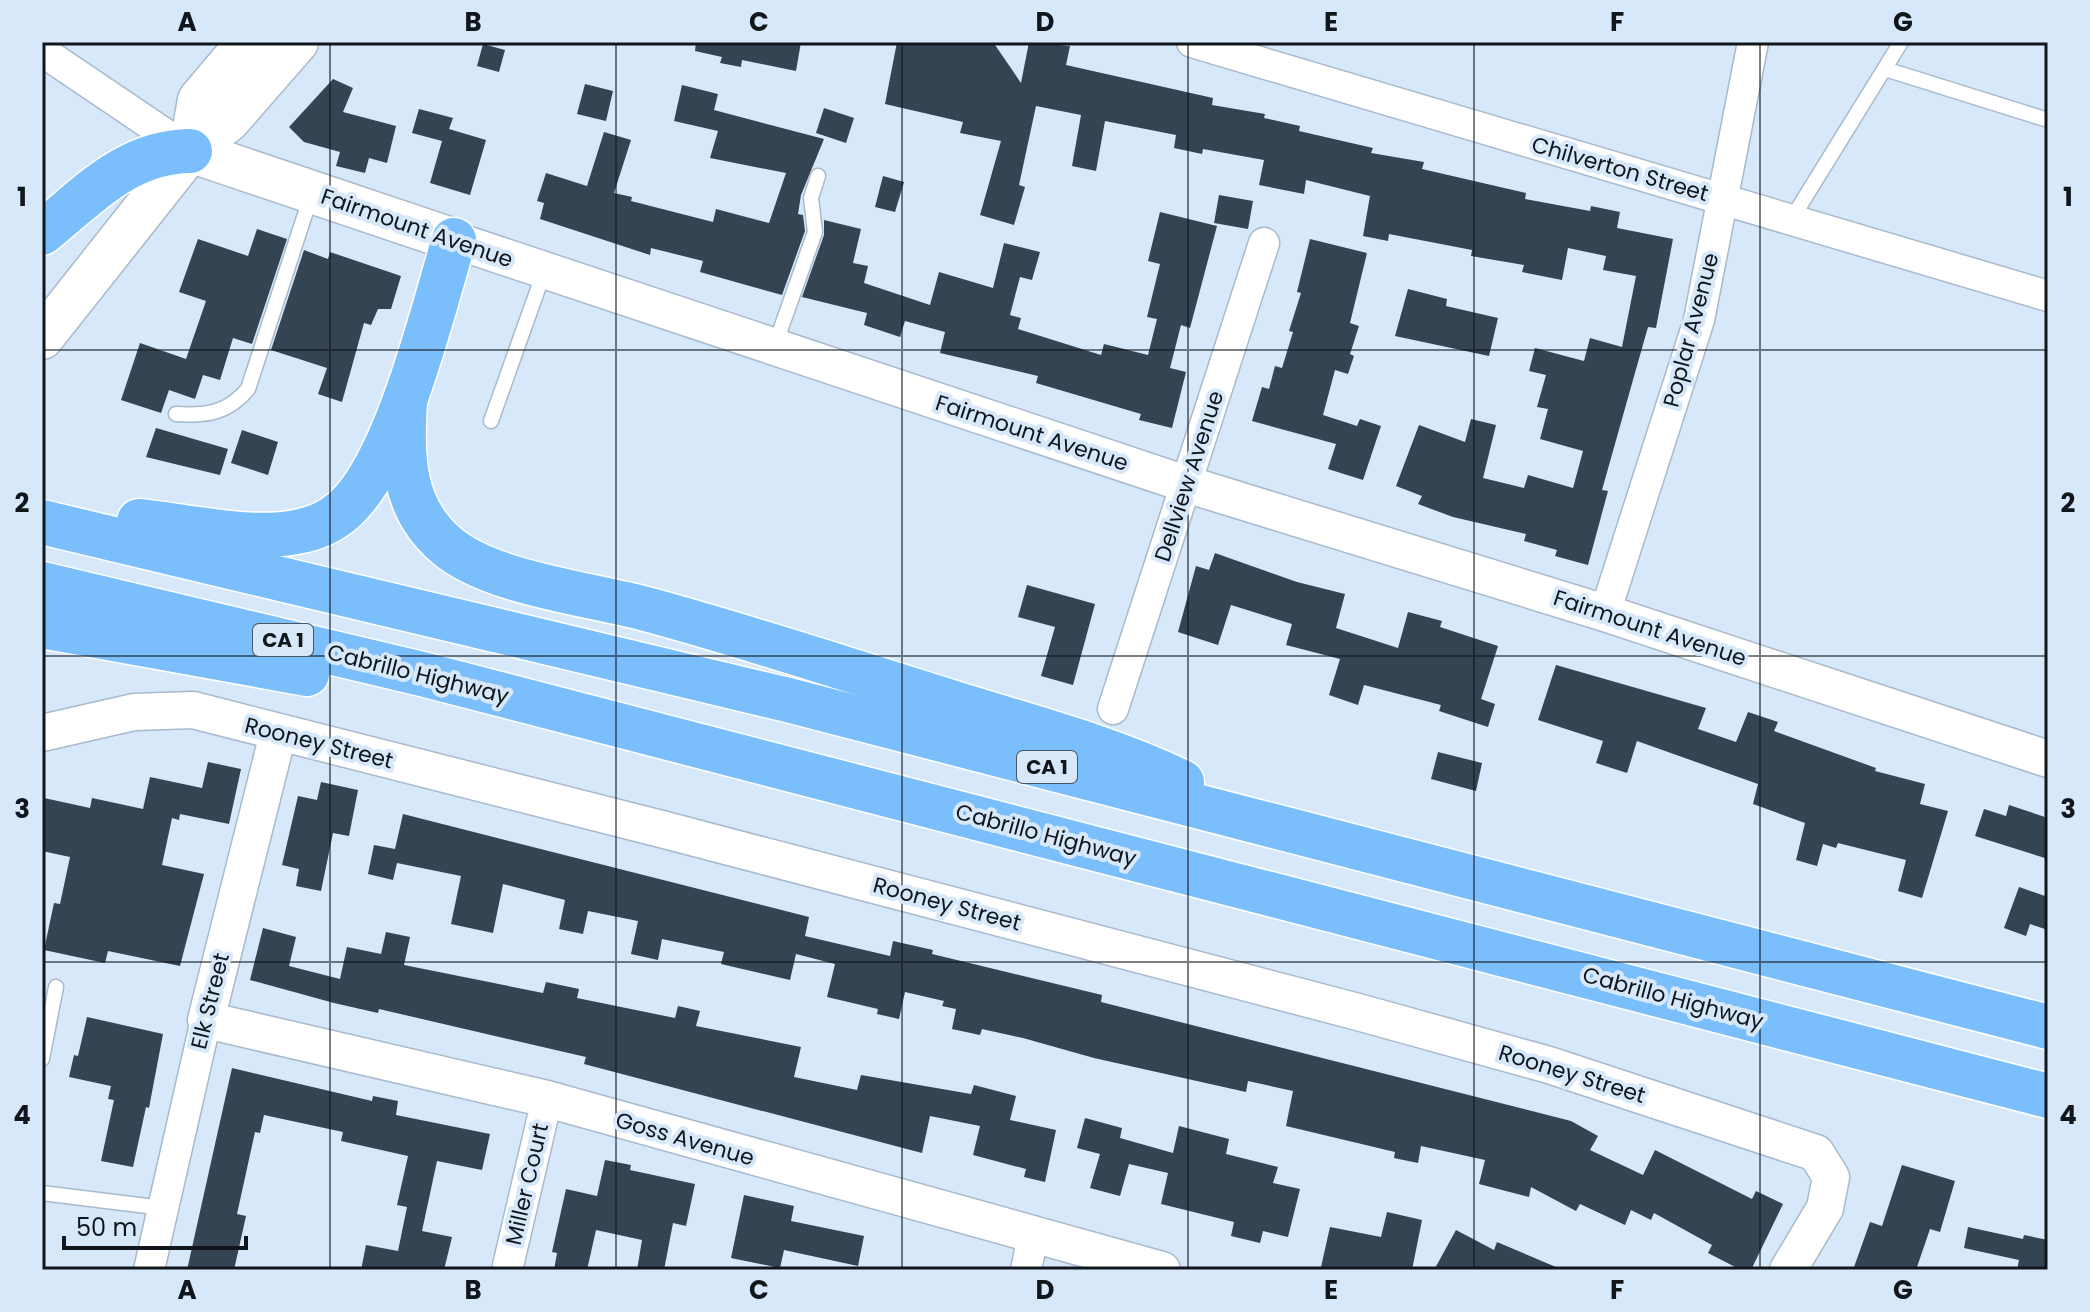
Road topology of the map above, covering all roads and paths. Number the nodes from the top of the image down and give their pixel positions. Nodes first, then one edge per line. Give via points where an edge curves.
1 (248, 42) edge
2 (297, 42) edge
3 (1192, 42) edge
4 (1753, 42) edge
5 (1901, 42) edge
6 (47, 53) edge
7 (1885, 69) junction
8 (2048, 120) edge
9 (190, 151) junction
10 (818, 176) dead end
11 (313, 192) junction
12 (1725, 200) junction
13 (1791, 221) junction
14 (42, 233) edge
15 (454, 240) junction
16 (1264, 243) dead end
17 (544, 272) junction
18 (2048, 296) edge
19 (42, 338) edge
20 (774, 348) junction
21 (405, 401) junction
22 (176, 414) dead end
23 (491, 421) dead end
24 (1186, 484) junction
25 (42, 510) edge
26 (42, 522) edge
27 (42, 584) edge
28 (1605, 613) junction
29 (42, 626) edge
30 (42, 641) edge
31 (149, 646) junction
32 (522, 701) junction
33 (1113, 709) dead end
34 (42, 733) edge
35 (278, 734) junction
36 (2048, 759) edge
37 (1278, 827) junction
38 (56, 987) dead end
39 (206, 1020) junction
40 (2048, 1027) edge
41 (42, 1059) edge
42 (2048, 1096) edge
43 (547, 1099) junction
44 (42, 1193) edge
45 (163, 1208) junction
46 (1030, 1253) edge
47 (149, 1270) edge
48 (507, 1270) edge
49 (1162, 1270) edge
50 (1788, 1270) edge

1 - 9 main road via 199,100
2 - 9 main road via 229,120
3 - 12 street, Chilverton Street
4 - 12 street, Poplar Avenue
5 - 7 lane
6 - 9 street, Fairmount Avenue
7 - 8 lane
7 - 13 lane
9 - 11 main road, Fairmount Avenue
9 - 14 highway via 163,151 127,164
9 - 19 main road
10 - 20 lane via 811,198 815,232
11 - 15 main road, Fairmount Avenue
11 - 22 lane via 248,389 221,412
12 - 13 street, Chilverton Street
12 - 28 street, Poplar Avenue via 1699,320
13 - 18 street, Chilverton Street
15 - 17 street, Fairmount Avenue
15 - 21 highway
16 - 24 street, Dellview Avenue
17 - 20 street, Fairmount Avenue
17 - 23 lane
20 - 24 street, Fairmount Avenue
21 - 25 highway via 357,496 314,527 256,533
21 - 37 highway via 403,463 412,499 443,543 471,563 699,624 1127,756
24 - 28 street, Fairmount Avenue
24 - 33 street, Dellview Avenue
26 - 37 highway, CA 1 via 698,678
27 - 32 highway, Cabrillo Highway / CA 1
28 - 36 street, Fairmount Avenue
29 - 31 highway
30 - 31 highway
31 - 32 highway via 336,680
32 - 42 highway, Cabrillo Highway / CA 1
34 - 35 street, Rooney Street via 120,715 193,710
35 - 39 street, Elk Street
35 - 50 street, Rooney Street via 695,837 1549,1065 1816,1153 1831,1177 1825,1208
37 - 40 highway, CA 1
38 - 41 lane
39 - 43 street, Goss Avenue
39 - 45 street, Elk Street
43 - 46 street, Goss Avenue
43 - 48 street, Miller Court
44 - 45 lane
45 - 47 street, Elk Street
46 - 49 street, Goss Avenue

